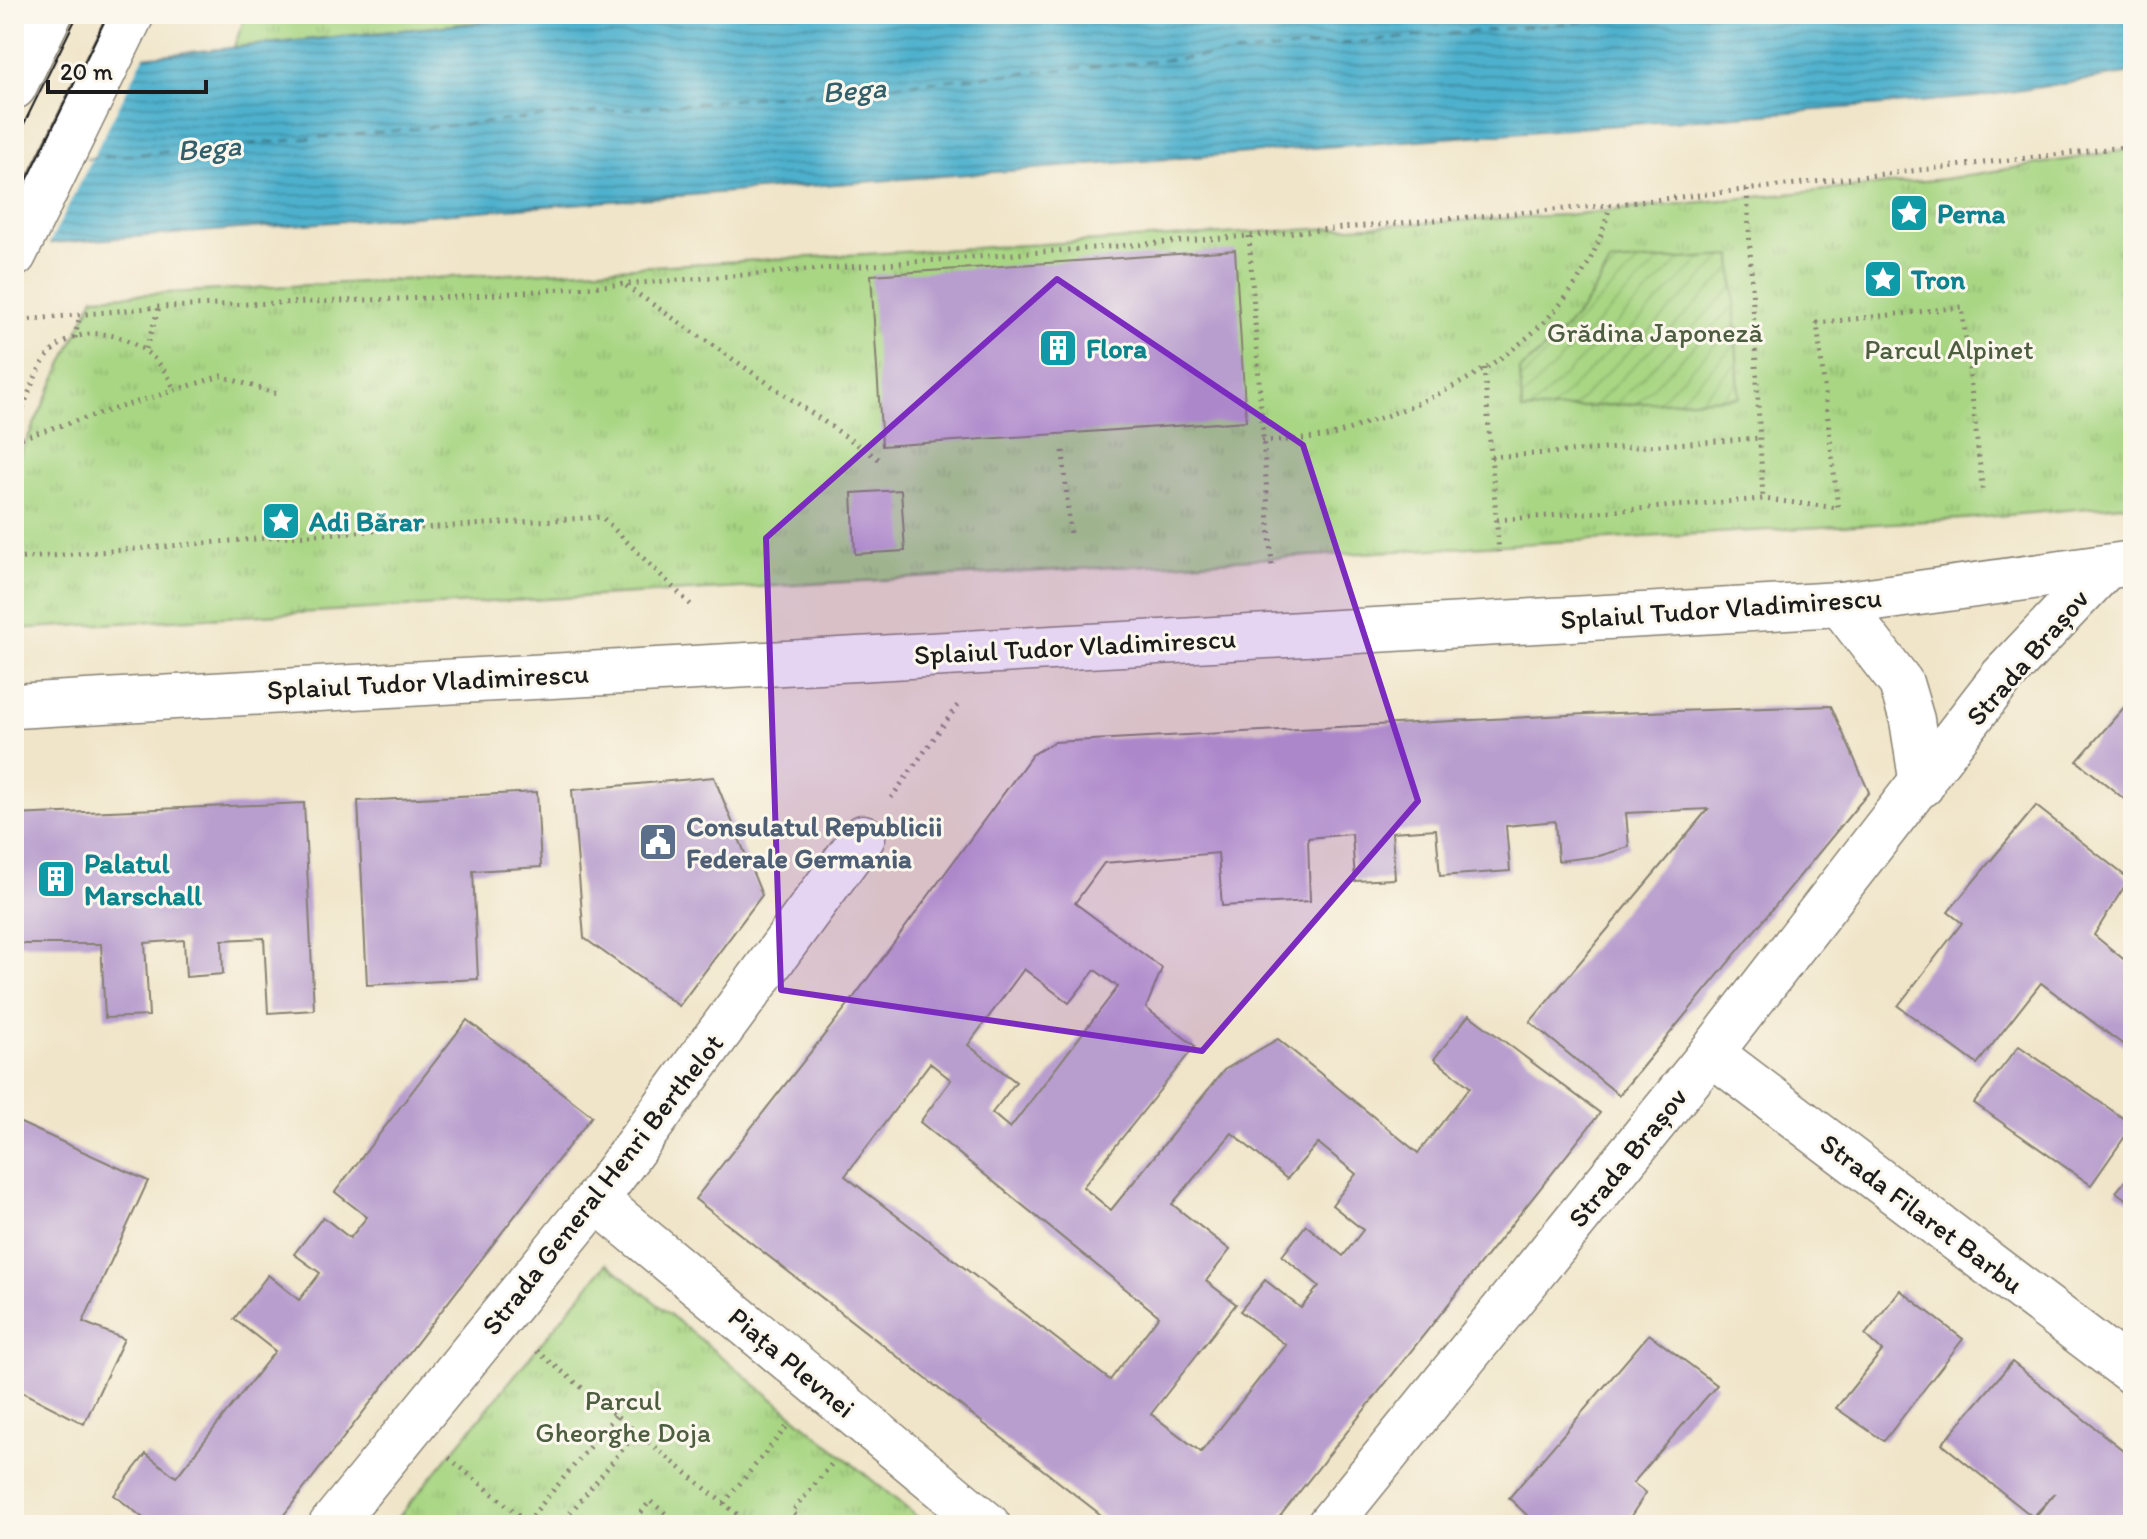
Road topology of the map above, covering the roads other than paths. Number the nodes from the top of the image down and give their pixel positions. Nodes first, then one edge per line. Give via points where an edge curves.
1 (50, 14) edge
2 (132, 14) edge
3 (14, 87) edge
4 (14, 255) edge
5 (2119, 566) edge
6 (1840, 604) junction
7 (14, 706) edge
8 (1922, 785) junction
9 (863, 837) road end
10 (1711, 1053) junction
11 (596, 1200) junction
12 (2133, 1373) edge
13 (331, 1525) edge
14 (988, 1525) edge
15 (1329, 1525) edge

1 - 3 street
2 - 4 street
5 - 6 street, Splaiul Tudor Vladimirescu
5 - 8 street, Strada Brașov via 2002,677
6 - 7 street, Splaiul Tudor Vladimirescu
6 - 8 street via 1901,683
8 - 10 street, Strada Brașov
9 - 11 street, Strada General Henri Berthelot
10 - 12 street, Strada Filaret Barbu
10 - 15 street, Strada Brașov
11 - 13 street, Strada General Henri Berthelot
11 - 14 street, Piața Plevnei

